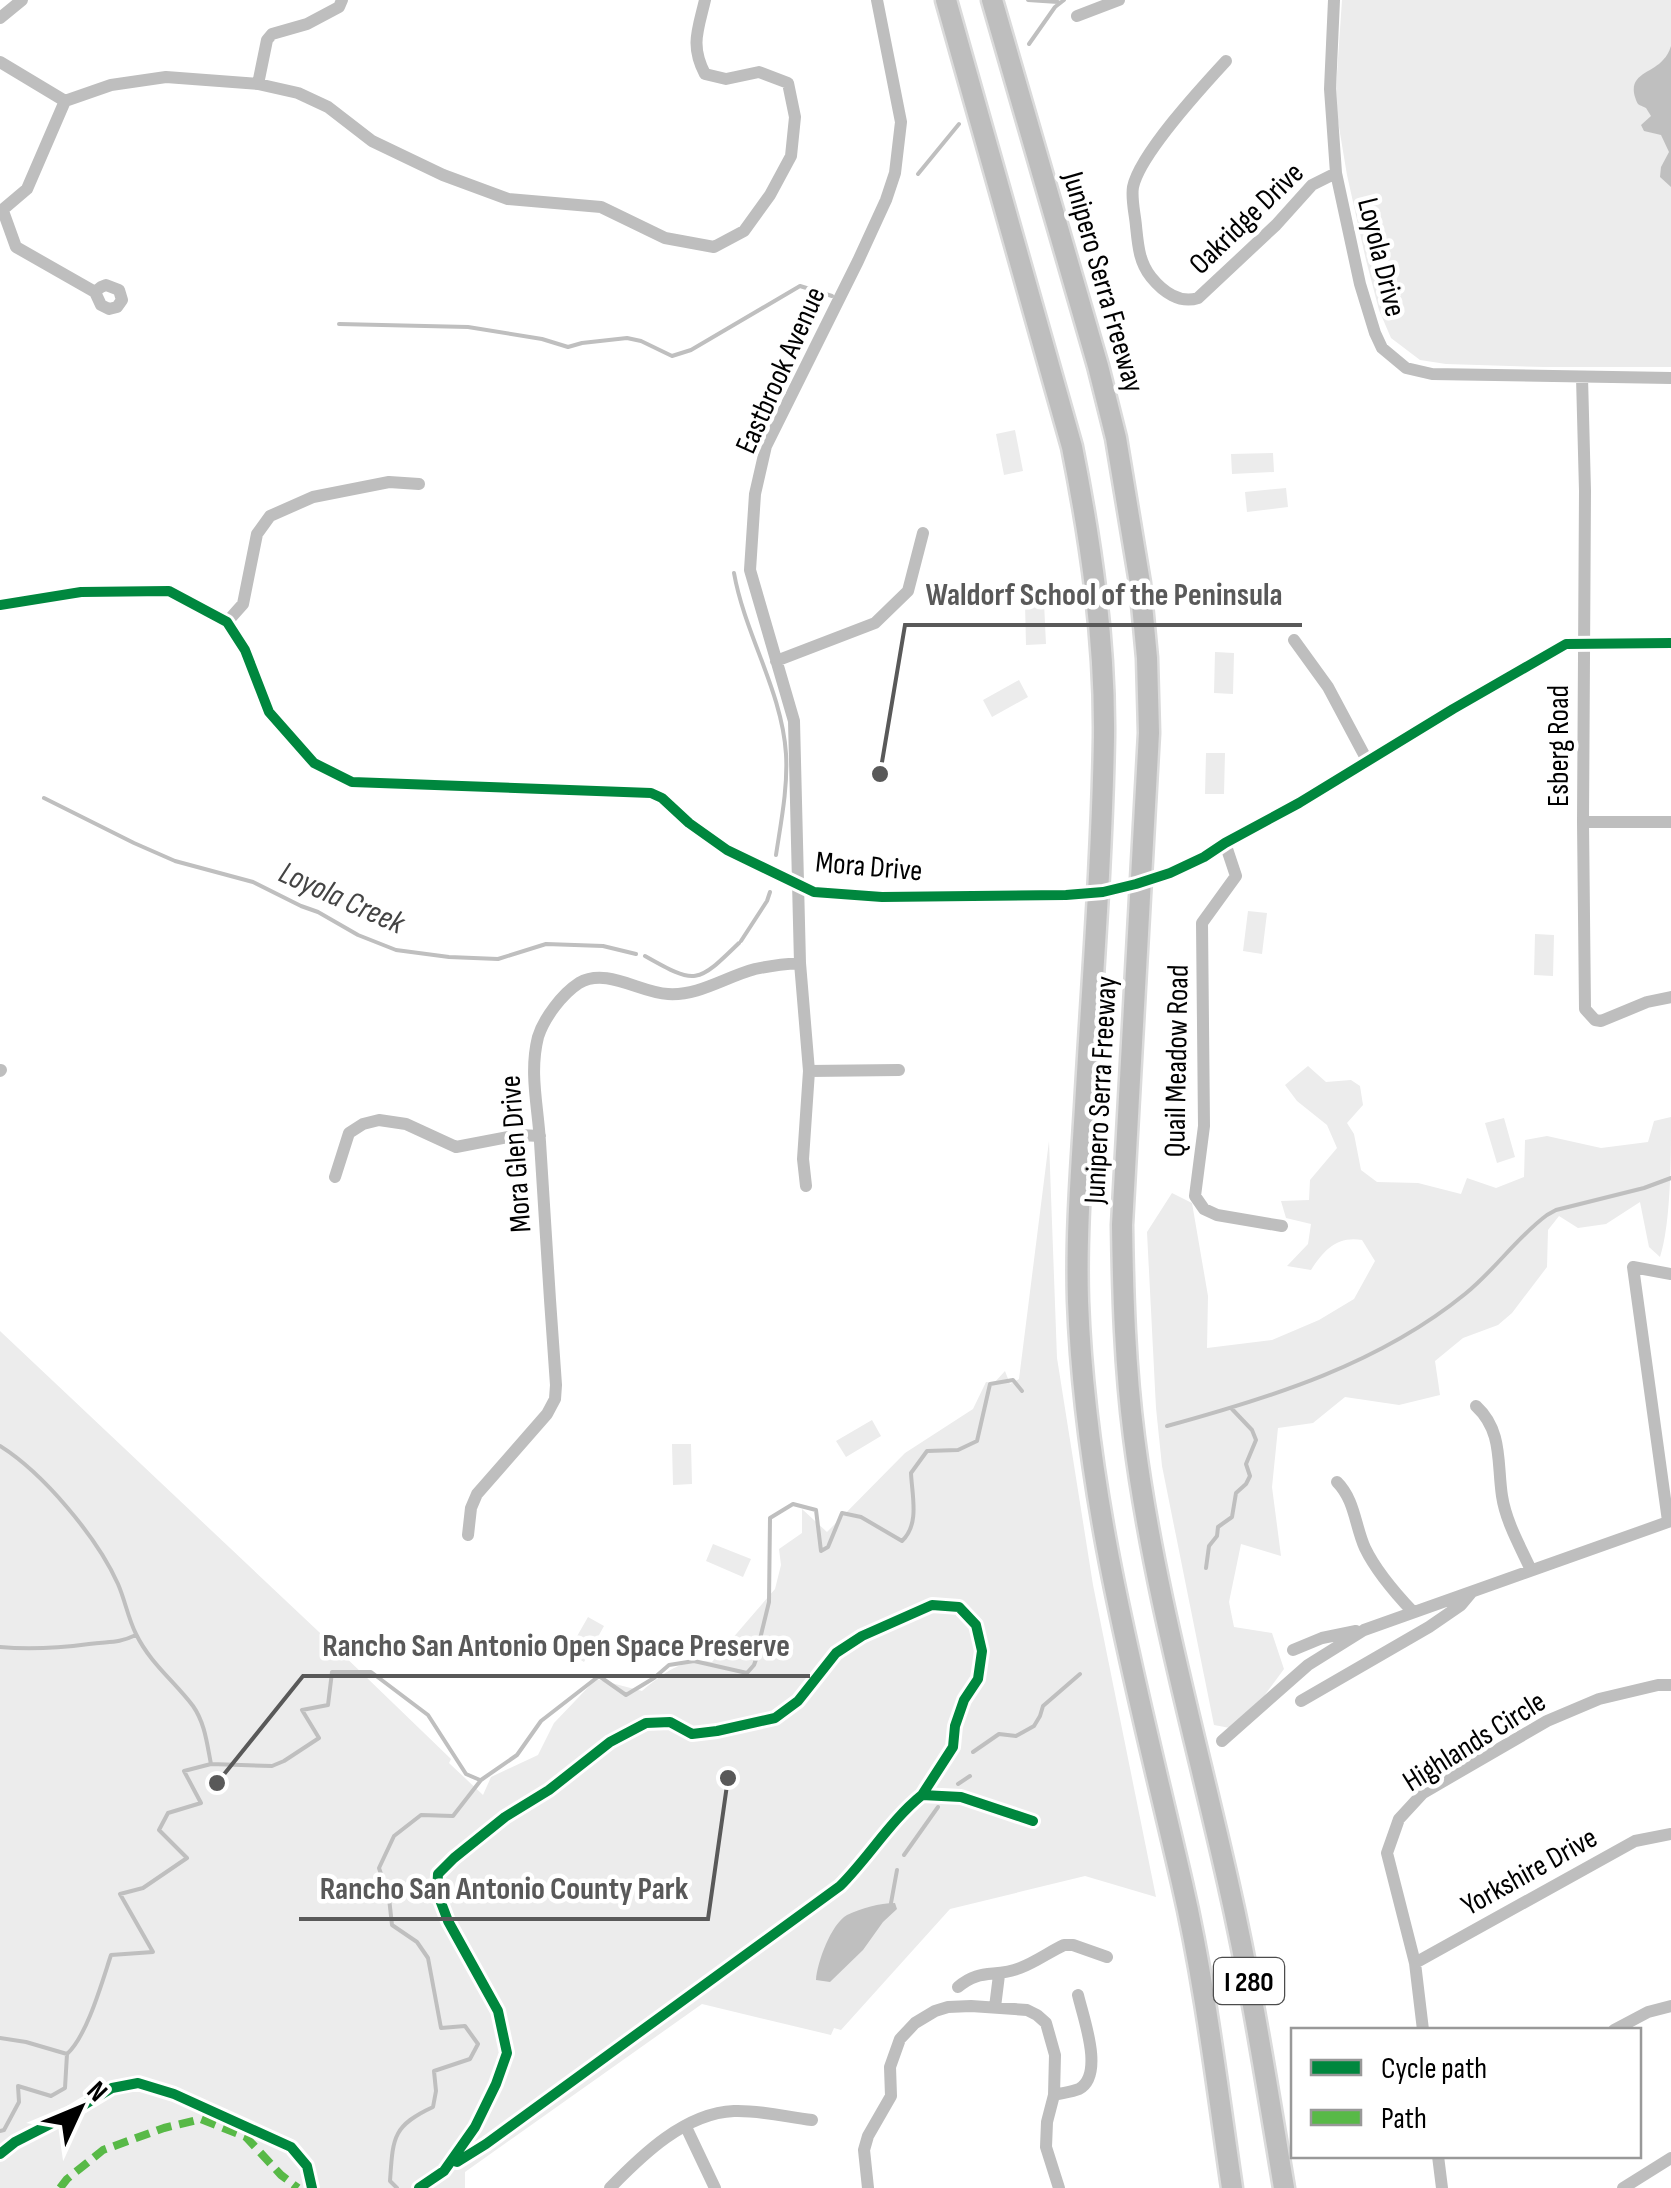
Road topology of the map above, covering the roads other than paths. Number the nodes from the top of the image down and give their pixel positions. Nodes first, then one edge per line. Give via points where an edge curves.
1 (22, 0) edge
2 (342, 0) edge
3 (705, 0) edge
4 (876, 0) edge
5 (946, 0) edge
6 (992, 0) edge
7 (1119, 0) edge
8 (1334, 0) edge
9 (1078, 16) dead end
10 (0, 18) edge
11 (1226, 61) dead end
12 (0, 62) edge
13 (258, 84) junction
14 (66, 101) junction
15 (1336, 173) junction
16 (1, 212) edge
17 (95, 292) dead end
18 (1582, 377) junction
19 (1671, 378) edge
20 (420, 484) dead end
21 (922, 533) dead end
22 (0, 606) edge
23 (227, 622) junction
24 (1294, 640) dead end
25 (1671, 643) edge
26 (1584, 644) junction
27 (776, 661) junction
28 (1368, 762) junction
29 (1583, 822) junction
30 (1671, 822) edge
31 (1225, 843) junction
32 (797, 885) junction
33 (800, 963) junction
34 (1671, 997) edge
35 (808, 1070) junction
36 (899, 1070) dead end
37 (540, 1136) junction
38 (335, 1176) dead end
39 (806, 1186) dead end
40 (1282, 1226) dead end
41 (1671, 1274) edge
42 (1476, 1406) dead end
43 (1337, 1482) dead end
44 (1669, 1521) edge
45 (468, 1535) dead end
46 (1531, 1570) junction
47 (1472, 1591) junction
48 (1413, 1612) junction
49 (1364, 1630) junction
50 (1293, 1650) dead end
51 (1671, 1685) edge
52 (1301, 1702) dead end
53 (1222, 1741) dead end
54 (1671, 1834) edge
55 (1107, 1957) dead end
56 (1415, 1963) junction
57 (999, 1974) junction
58 (958, 1987) dead end
59 (1078, 1995) dead end
60 (995, 2006) junction
61 (1671, 2006) edge
62 (1423, 2028) edge
63 (1618, 2028) edge
64 (1054, 2094) junction
65 (812, 2120) dead end
66 (686, 2127) junction
67 (1438, 2158) edge
68 (1671, 2158) edge
69 (610, 2188) edge
70 (714, 2188) edge
71 (868, 2188) edge
72 (1059, 2188) edge
73 (1232, 2188) edge
74 (1284, 2188) edge
75 (1442, 2188) edge
76 (1622, 2188) edge

1 - 10 street
2 - 13 street via 317,20 272,34
3 - 13 street via 696,56 705,74 726,79 759,72 788,82 796,117 791,156 770,194 744,231 714,247 665,238 600,207 508,200 372,141 298,92
4 - 27 street, Eastbrook Avenue via 901,122 895,173 766,446 755,494 750,570
5 - 73 highway, Junipero Serra Freeway / I 280 via 1072,448 1095,586 1104,732 1078,1222 1086,1410 1100,1520 1197,1959
6 - 74 highway, Junipero Serra Freeway / I 280 via 1098,366 1140,583 1149,733 1122,1225 1127,1368 1162,1594 1244,1957
7 - 9 street
8 - 15 street, Loyola Drive via 1330,88
11 - 15 street, Oakridge Drive via 1155,146 1134,186 1140,257 1155,282 1178,298 1198,298 1312,185
12 - 14 street
13 - 14 street via 166,77
14 - 16 street via 27,189
15 - 18 street, Loyola Drive via 1375,333 1393,359 1432,374
16 - 17 street via 16,247
18 - 19 street, Loyola Drive
18 - 26 street, Esberg Road
20 - 23 street via 389,482 314,497 270,516 258,534 243,604
21 - 27 street via 908,591 874,622
22 - 23 street via 80,592 169,591
23 - 32 street, Mora Drive via 246,650 269,712 314,763 352,782 651,794 726,850
24 - 28 street
25 - 26 street, Mora Drive
26 - 28 street, Mora Drive via 1566,644
26 - 29 street, Esberg Road
27 - 32 street, Eastbrook Avenue via 794,721
28 - 31 street, Mora Drive
29 - 30 street
29 - 34 street, Esberg Road via 1585,1009 1601,1021
31 - 32 street, Mora Drive, bridge via 1170,874 1102,892 882,897 822,894
31 - 40 street, Quail Meadow Road via 1236,876 1202,924 1204,1126 1196,1196 1216,1215
32 - 33 street, Eastbrook Avenue
33 - 35 street, Eastbrook Avenue
33 - 37 street, Mora Glen Drive via 754,970 684,994 611,979 580,983 539,1034 533,1078
35 - 36 street
35 - 39 street, Eastbrook Avenue
37 - 38 street via 456,1146 379,1120 349,1133
37 - 45 street, Mora Glen Drive via 554,1398 477,1494
41 - 44 street via 1633,1267
42 - 46 street via 1498,1444 1507,1516
43 - 48 street via 1348,1495 1366,1550
44 - 46 street
46 - 47 street
47 - 48 street
47 - 52 street via 1461,1606
48 - 49 street
49 - 50 street
49 - 53 street via 1308,1666
51 - 56 street, Highlands Circle via 1598,1699 1547,1721 1423,1794 1398,1819 1388,1853
54 - 56 street, Yorkshire Drive via 1635,1841
55 - 57 street via 1064,1945
56 - 62 street, Highlands Circle
57 - 58 street via 976,1974
57 - 60 street
59 - 64 street via 1092,2066 1078,2090
60 - 64 street via 1027,2010 1046,2024 1055,2056
60 - 71 street via 935,2011 900,2039 890,2067 891,2096 864,2150
61 - 63 street
64 - 72 street via 1046,2147
65 - 66 street via 731,2111
66 - 69 street
66 - 70 street
67 - 75 street
68 - 76 street

